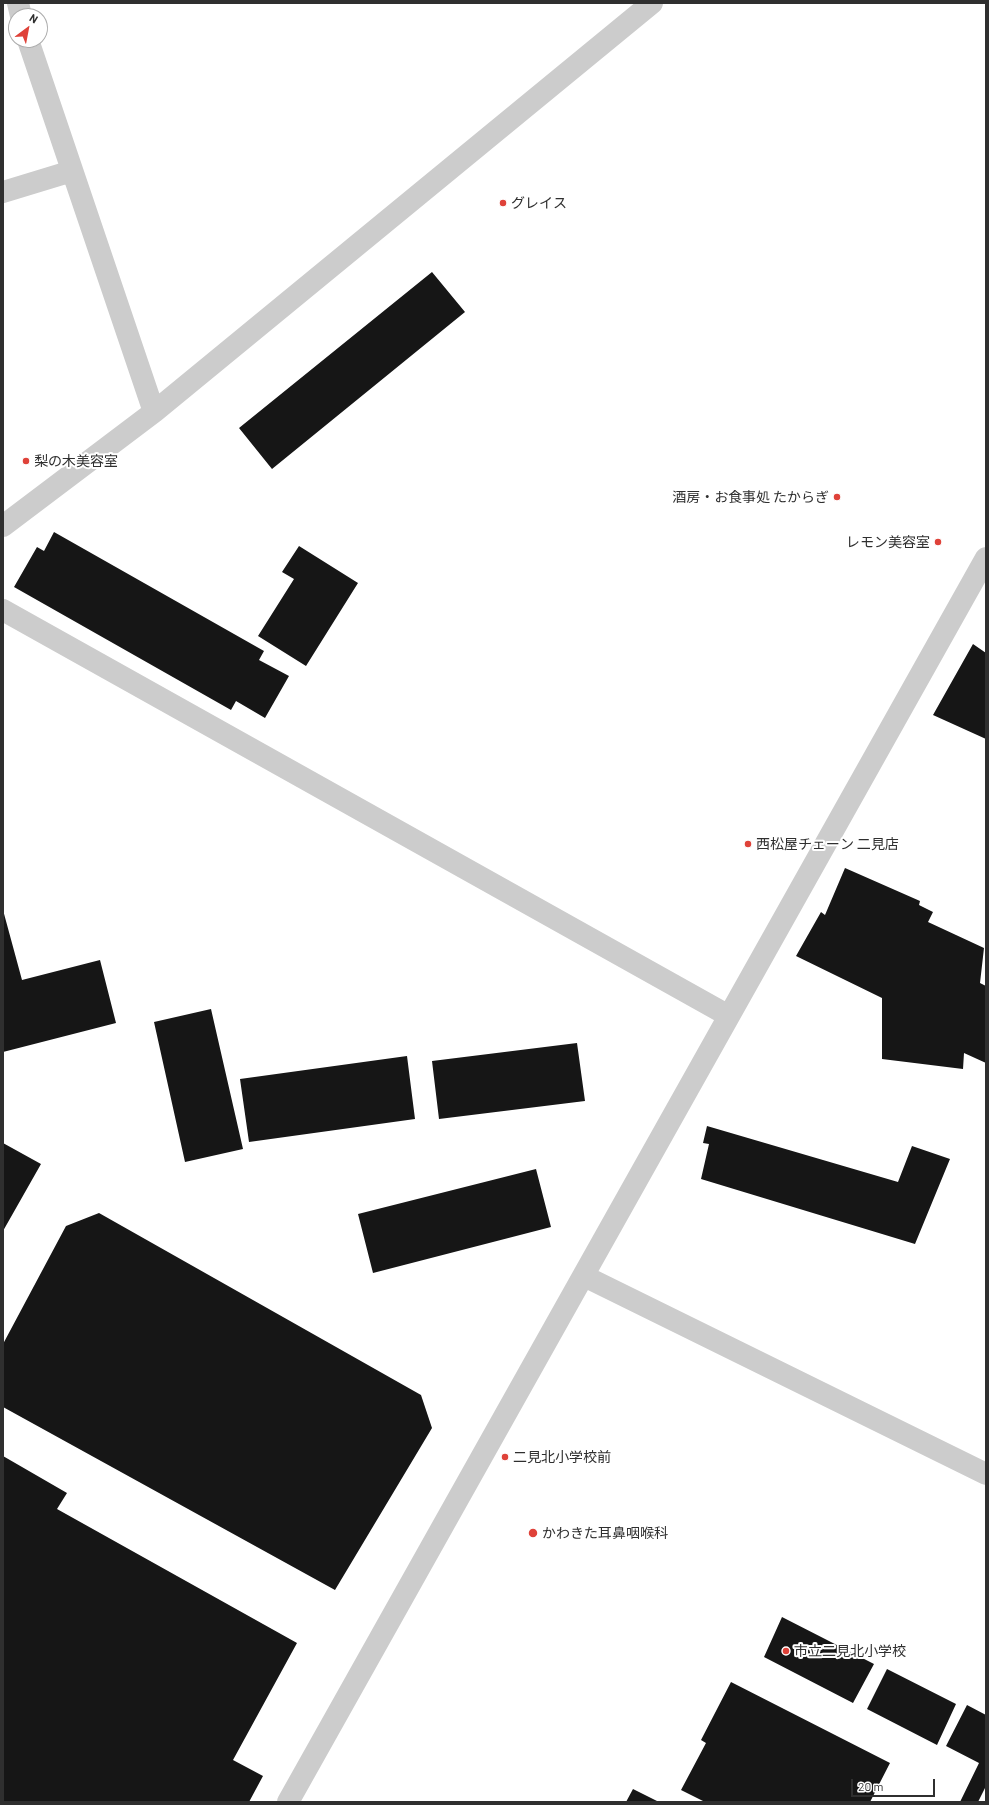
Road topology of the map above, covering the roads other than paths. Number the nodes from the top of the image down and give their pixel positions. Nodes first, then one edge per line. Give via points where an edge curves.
1 (652, 3) edge
2 (31, 48) edge
3 (72, 171) junction
4 (3, 192) edge
5 (154, 412) junction
6 (3, 526) edge
7 (986, 558) edge
8 (3, 610) edge
9 (729, 1016) junction
10 (584, 1276) junction
11 (986, 1474) edge
12 (288, 1802) edge

1 - 5 street
2 - 3 street
3 - 4 street
3 - 5 street
5 - 6 street
7 - 9 street
8 - 9 street
9 - 10 street
10 - 11 street
10 - 12 street

